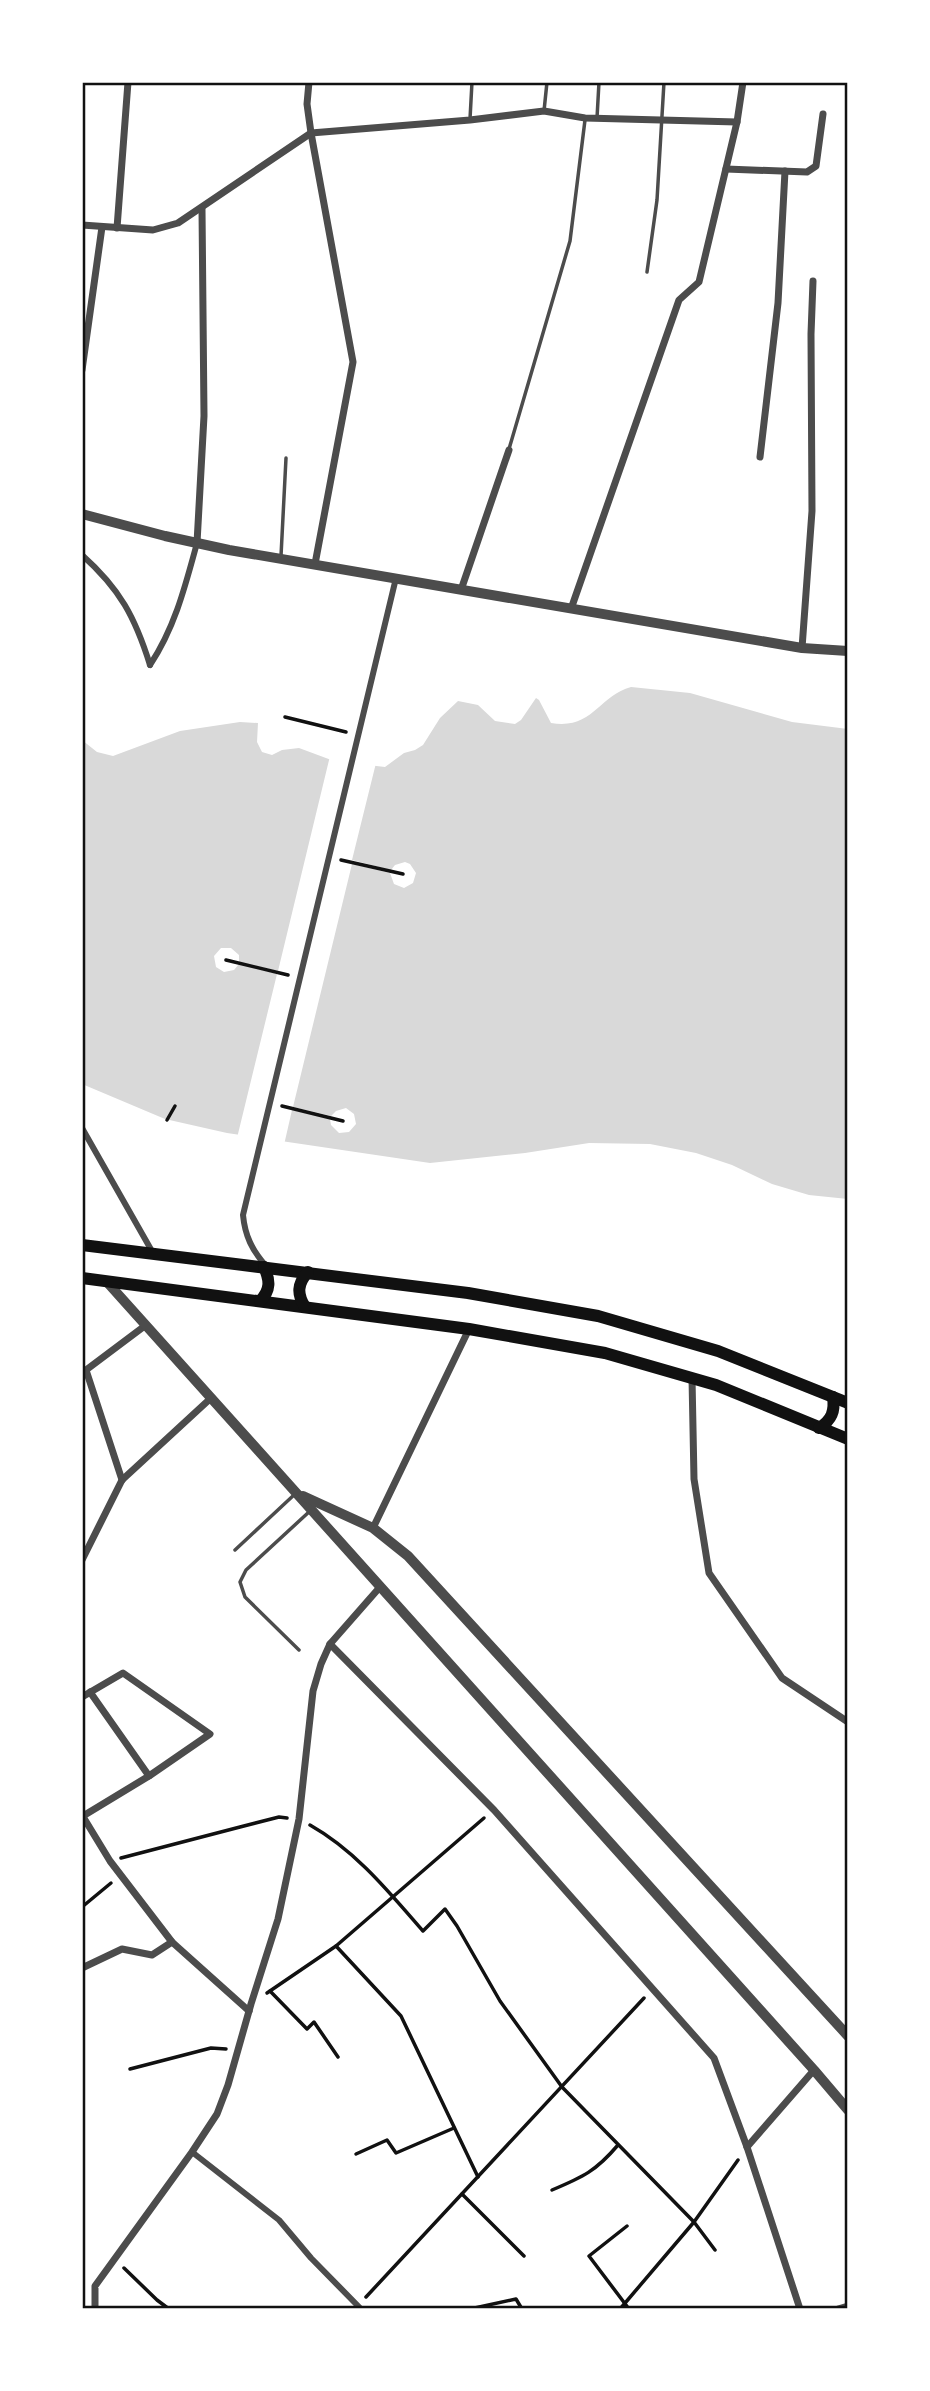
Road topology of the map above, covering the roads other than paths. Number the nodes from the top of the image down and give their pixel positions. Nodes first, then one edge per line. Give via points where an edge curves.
1 (128, 82) edge
2 (309, 82) edge
3 (472, 82) edge
4 (547, 82) edge
5 (599, 82) edge
6 (664, 82) edge
7 (743, 82) edge
8 (544, 110) junction
9 (823, 114) dead end
10 (585, 118) junction
11 (597, 118) junction
12 (470, 120) junction
13 (661, 121) junction
14 (737, 122) junction
15 (311, 133) junction
16 (726, 169) junction
17 (785, 171) junction
18 (202, 209) junction
19 (82, 225) edge
20 (102, 227) junction
21 (117, 228) junction
22 (648, 272) dead end
23 (813, 281) dead end
24 (82, 370) edge
25 (509, 450) joint
26 (760, 457) dead end
27 (286, 458) dead end
28 (82, 514) edge
29 (197, 543) junction
30 (82, 555) edge
31 (281, 558) junction
32 (315, 564) junction
33 (396, 578) junction
34 (461, 590) junction
35 (571, 609) junction
36 (803, 648) junction
37 (848, 651) edge
38 (82, 1128) edge
39 (82, 1244) edge
40 (153, 1253) junction
41 (266, 1267) junction
42 (307, 1272) junction
43 (82, 1278) edge
44 (107, 1282) junction
45 (260, 1301) junction
46 (305, 1307) junction
47 (146, 1325) junction
48 (469, 1329) junction
49 (84, 1370) edge
50 (692, 1378) junction
51 (833, 1397) junction
52 (211, 1398) junction
53 (848, 1403) edge
54 (819, 1427) junction
55 (848, 1439) edge
56 (122, 1480) junction
57 (297, 1493) junction
58 (312, 1510) junction
59 (373, 1528) junction
60 (235, 1550) dead end
61 (82, 1560) edge
62 (380, 1587) junction
63 (330, 1644) junction
64 (299, 1650) dead end
65 (86, 1695) edge
66 (848, 1722) edge
67 (149, 1776) junction
68 (83, 1815) edge
69 (172, 1942) junction
70 (82, 1968) edge
71 (250, 2007) junction
72 (846, 2031) edge
73 (814, 2070) junction
74 (848, 2110) edge
75 (747, 2147) junction
76 (192, 2152) junction
77 (848, 2306) edge
78 (360, 2307) edge
79 (95, 2309) edge
80 (800, 2309) edge
81 (838, 2309) edge

1 - 21 street
2 - 15 street
3 - 12 lane
4 - 8 lane
5 - 11 lane
6 - 13 lane
7 - 14 street
8 - 10 street
8 - 12 street
9 - 17 street via 816,166 807,172
10 - 11 street
10 - 25 lane via 570,241
11 - 13 street
12 - 15 street
13 - 14 street
13 - 22 lane
14 - 16 street
15 - 18 street
15 - 32 street via 353,362
16 - 17 street
16 - 35 street via 699,282 679,300
17 - 26 street via 778,303
18 - 21 street via 165,228
18 - 29 street via 204,416
19 - 20 street
20 - 21 street
20 - 24 street
23 - 36 street via 811,511
25 - 34 street
27 - 31 lane
28 - 29 street
29 - 30 street via 170,631 150,665 128,609
29 - 31 street
31 - 32 street
32 - 33 street
33 - 34 street
33 - 41 street via 243,1215 250,1246
34 - 35 street
35 - 36 street
36 - 37 street
38 - 40 street
39 - 40 main road
40 - 41 main road
41 - 42 main road
41 - 45 main road via 269,1287
42 - 46 main road via 299,1288
42 - 51 main road via 598,1316 718,1351
43 - 44 main road
44 - 45 main road
44 - 47 street
45 - 46 main road
46 - 48 main road
47 - 49 street
47 - 52 street
48 - 50 main road via 605,1353
48 - 59 street
49 - 56 street
50 - 54 main road
50 - 66 street via 694,1479 709,1573 782,1678
51 - 53 main road
51 - 54 main road via 831,1417
52 - 56 street
52 - 57 street
54 - 55 main road
56 - 61 street
57 - 58 street
57 - 59 street
57 - 60 lane
58 - 62 street
58 - 64 lane via 246,1570 240,1582 245,1597
59 - 72 street via 408,1556
62 - 63 street
62 - 73 street
63 - 71 street via 313,1691 299,1819 278,1919
63 - 75 street via 494,1810 714,2058
65 - 67 street
65 - 67 street via 123,1673 210,1734
67 - 68 street
68 - 69 street via 120,1874
69 - 70 street via 152,1955 122,1949
69 - 71 street
71 - 76 street via 216,2114
73 - 74 street
73 - 75 street
75 - 80 street
76 - 78 street via 279,2220
76 - 79 street via 95,2286
77 - 81 street

